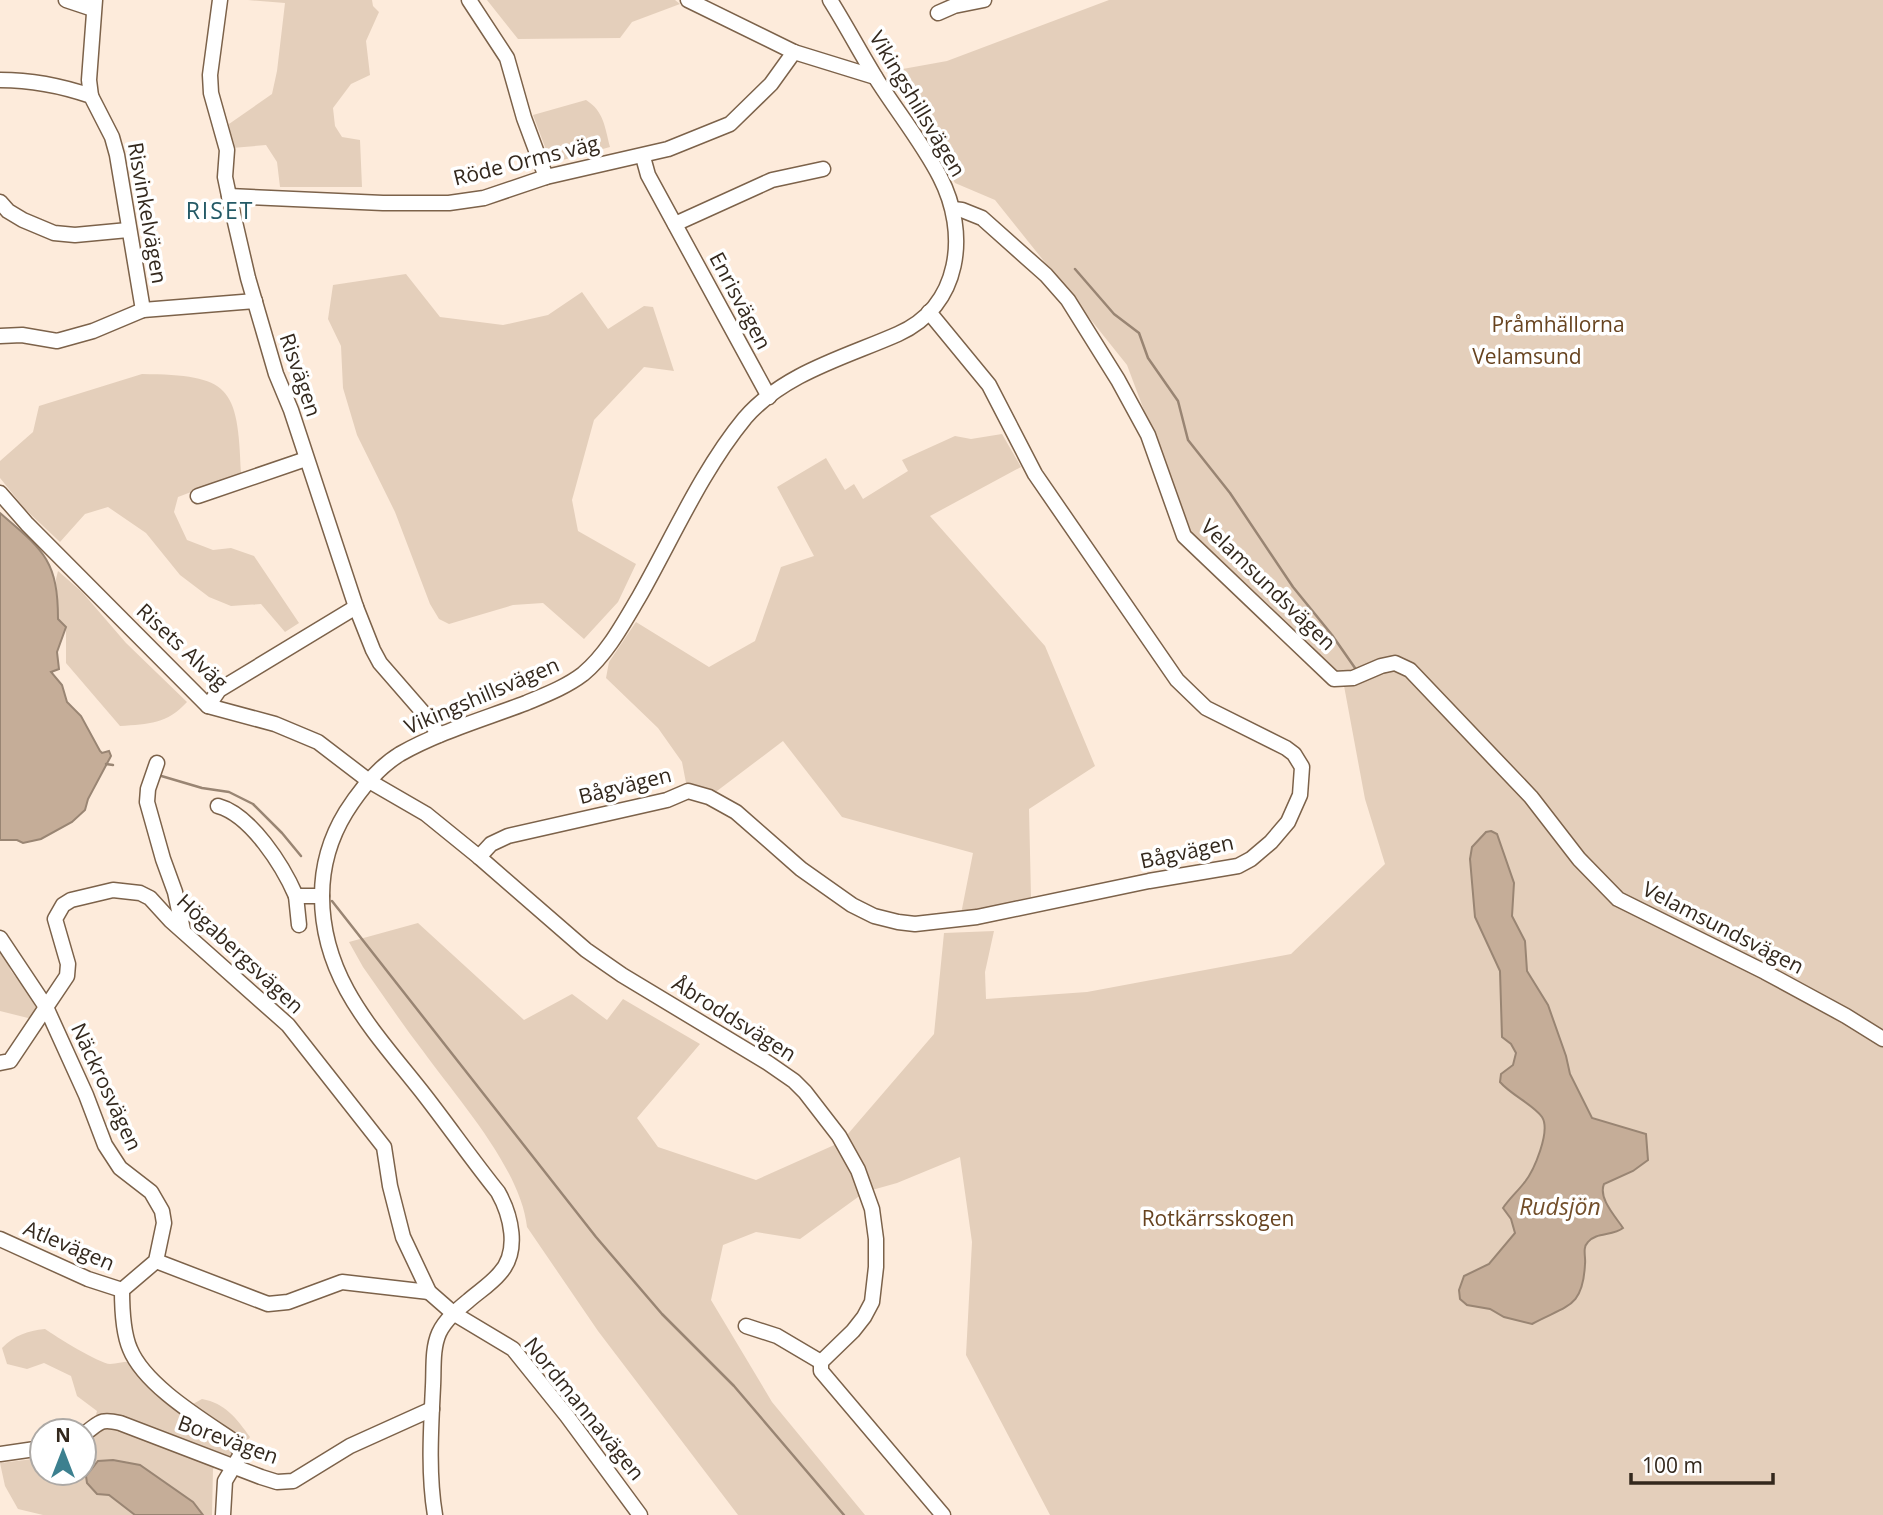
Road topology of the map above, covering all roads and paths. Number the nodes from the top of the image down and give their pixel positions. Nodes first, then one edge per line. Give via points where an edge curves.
1 (66, 0) edge
2 (220, 0) edge
3 (469, 0) edge
4 (688, 0) edge
5 (830, 0) edge
6 (984, 0) edge
7 (94, 4) edge
8 (937, 13) dead end
9 (794, 52) junction
10 (876, 77) junction
11 (0, 80) edge
12 (91, 96) junction
13 (643, 157) junction
14 (823, 169) dead end
15 (546, 177) junction
16 (229, 196) junction
17 (0, 202) edge
18 (953, 209) junction
19 (675, 224) junction
20 (128, 230) junction
21 (255, 301) junction
22 (143, 310) junction
23 (929, 312) junction
24 (0, 336) edge
25 (769, 397) junction
26 (306, 459) junction
27 (0, 493) edge
28 (198, 496) dead end
29 (356, 607) junction
30 (208, 706) junction
31 (439, 736) junction
32 (157, 763) dead end
33 (369, 781) junction
34 (218, 806) dead end
35 (479, 857) junction
36 (296, 896) junction
37 (322, 896) junction
38 (299, 925) dead end
39 (183, 930) junction
40 (0, 938) edge
41 (46, 1007) junction
42 (1883, 1039) edge
43 (0, 1063) edge
44 (0, 1239) edge
45 (156, 1261) junction
46 (122, 1290) junction
47 (429, 1292) junction
48 (453, 1313) junction
49 (746, 1326) dead end
50 (821, 1362) junction
51 (432, 1409) junction
52 (98, 1422) edge
53 (28, 1450) edge
54 (0, 1454) edge
55 (233, 1467) junction
56 (223, 1515) edge
57 (435, 1515) edge
58 (640, 1515) edge
59 (943, 1515) edge

1 - 7 street
2 - 16 street, Risvägen via 210,75 227,149
3 - 15 street via 507,58
4 - 9 street
5 - 10 street, Vikingshillsvägen
6 - 8 street
7 - 12 street
9 - 10 street
9 - 13 street, Röde Orms väg via 771,84 730,124
10 - 18 street, Vikingshillsvägen via 940,177
11 - 12 street via 54,85
12 - 20 street, Risvinkelvägen via 112,137
13 - 15 street, Röde Orms väg
13 - 19 street, Enrisvägen
14 - 19 street via 772,180
15 - 16 street, Röde Orms väg via 468,202
16 - 21 street, Risvägen
17 - 20 street via 23,220 54,233
18 - 23 street, Vikingshillsvägen via 953,274
18 - 42 street, Velamsundsvägen via 982,218 1068,300 1148,435 1184,536 1334,679 1353,678 1395,663 1410,670 1531,797 1579,859 1618,898 1765,972
19 - 25 street, Enrisvägen
20 - 22 street, Risvinkelvägen
21 - 22 street
21 - 26 street, Risvägen
22 - 24 street via 64,340
23 - 25 street, Vikingshillsvägen via 903,332 821,366
23 - 35 street, Bågvägen via 989,385 1035,474 1182,687 1206,708 1286,748 1299,761 1303,776 1300,795 1280,833 1251,859 1224,870 976,917 915,923 874,916 852,905 801,869 736,812 688,791 667,800 509,835
25 - 31 street, Vikingshillsvägen via 745,419 719,457 619,631 585,672 543,696
26 - 28 street
26 - 29 street, Risvägen
27 - 30 street, Risets Alväg
29 - 30 street via 219,690
29 - 31 street, Risvägen via 380,663
30 - 33 street, Risets Alväg via 298,732
31 - 33 street, Vikingshillsvägen via 398,755
32 - 39 street via 147,802
33 - 35 street, Åbroddsvägen via 426,814
33 - 37 street, Vikingshillsvägen via 334,833
34 - 36 street via 240,816 261,840
35 - 50 street, Åbroddsvägen via 586,950 794,1081 839,1136 872,1209 876,1267 872,1302 864,1317
36 - 37 street
36 - 38 street
37 - 48 street, Vikingshillsvägen via 327,946 350,997 506,1207 512,1236 503,1271
39 - 41 street, Högabergsvägen via 140,893 113,890 71,900 55,919 68,964 66,976
39 - 47 street, Högabergsvägen via 288,1025 384,1147 403,1237
40 - 41 street, Näckrosvägen
41 - 43 street, Högabergsvägen via 10,1061
41 - 45 street, Näckrosvägen via 105,1145 120,1168 151,1192 162,1211
44 - 46 street, Atlevägen
45 - 46 street
45 - 47 street via 268,1304 288,1302 342,1282
46 - 55 street via 130,1350 149,1377 235,1442 241,1454
47 - 48 street, Högabergsvägen
48 - 51 street, Vikingshillsvägen via 436,1344
48 - 58 street, Nordmannavägen via 513,1349
49 - 50 street via 777,1336
50 - 59 street via 821,1371
51 - 55 street, Borevägen via 350,1446 293,1481 276,1482
51 - 57 street, Vikingshillsvägen
52 - 55 street, Borevägen via 120,1423
53 - 54 street
55 - 56 street via 225,1480

